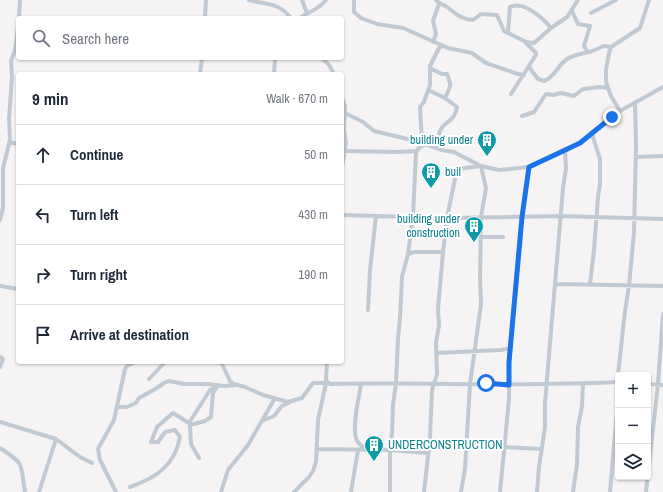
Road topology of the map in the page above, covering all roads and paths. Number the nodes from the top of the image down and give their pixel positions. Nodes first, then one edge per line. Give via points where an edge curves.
1 (20, 0) edge
2 (206, 0) edge
3 (249, 0) edge
4 (302, 0) edge
5 (326, 0) edge
6 (354, 0) edge
7 (578, 0) edge
8 (616, 0) edge
9 (649, 0) edge
10 (519, 1) edge
11 (437, 2) edge
12 (572, 11) junction
13 (307, 13) junction
14 (591, 13) dead end
15 (20, 16) edge
16 (205, 16) edge
17 (289, 16) edge
18 (303, 16) edge
19 (305, 16) edge
20 (552, 28) junction
21 (508, 32) junction
22 (433, 42) junction
23 (526, 42) junction
24 (16, 43) edge
25 (442, 46) junction
26 (611, 47) junction
27 (588, 52) junction
28 (202, 60) edge
29 (275, 60) edge
30 (324, 60) edge
31 (530, 67) junction
32 (430, 68) junction
33 (200, 72) edge
34 (274, 72) edge
35 (333, 72) edge
36 (524, 75) junction
37 (663, 87) edge
38 (608, 88) junction
39 (428, 90) junction
40 (511, 94) dead end
41 (445, 98) junction
42 (635, 102) junction
43 (344, 103) edge
44 (620, 111) junction
45 (345, 113) junction
46 (522, 116) dead end
47 (344, 117) edge
48 (344, 130) edge
49 (592, 134) junction
50 (9, 142) junction
51 (16, 144) edge
52 (423, 144) junction
53 (344, 148) edge
54 (438, 148) junction
55 (344, 151) edge
56 (417, 151) junction
57 (565, 151) junction
58 (663, 156) edge
59 (636, 158) junction
60 (481, 166) junction
61 (529, 167) junction
62 (2, 176) edge
63 (344, 215) edge
64 (376, 216) junction
65 (413, 216) junction
66 (482, 216) junction
67 (560, 216) junction
68 (522, 217) junction
69 (447, 218) junction
70 (596, 218) junction
71 (635, 218) junction
72 (663, 219) edge
73 (0, 220) edge
74 (481, 237) junction
75 (503, 237) dead end
76 (443, 252) junction
77 (408, 254) junction
78 (556, 284) junction
79 (590, 284) junction
80 (0, 286) edge
81 (629, 286) junction
82 (663, 286) edge
83 (16, 289) edge
84 (368, 310) dead end
85 (663, 314) edge
86 (511, 348) junction
87 (475, 351) junction
88 (436, 353) junction
89 (0, 357) edge
90 (131, 364) edge
91 (163, 364) edge
92 (222, 364) edge
93 (327, 364) edge
94 (0, 367) edge
95 (618, 372) edge
96 (149, 379) dead end
97 (396, 382) junction
98 (615, 382) edge
99 (327, 383) junction
100 (434, 383) junction
101 (361, 384) junction
102 (470, 384) junction
103 (583, 384) junction
104 (651, 384) edge
105 (658, 384) junction
106 (663, 384) edge
107 (218, 385) junction
108 (238, 385) junction
109 (509, 385) junction
110 (547, 385) junction
111 (275, 398) junction
112 (290, 402) junction
113 (117, 407) junction
114 (617, 408) edge
115 (262, 421) junction
116 (0, 422) edge
117 (56, 439) junction
118 (616, 444) edge
119 (650, 444) edge
120 (503, 447) junction
121 (0, 448) edge
122 (542, 449) junction
123 (317, 450) junction
124 (358, 450) junction
125 (366, 450) junction
126 (390, 450) junction
127 (428, 453) junction
128 (615, 457) edge
129 (199, 458) dead end
130 (92, 463) dead end
131 (647, 480) edge
132 (130, 487) dead end
133 (25, 492) edge
134 (39, 492) edge
135 (116, 492) edge
136 (221, 492) edge
137 (294, 492) edge
138 (351, 492) edge
139 (390, 492) edge
140 (424, 492) edge
141 (461, 492) edge
142 (500, 492) edge
143 (537, 492) edge
144 (572, 492) edge
145 (610, 492) edge
146 (646, 492) edge

1 - 15 street
2 - 16 street
3 - 17 street via 277,6
4 - 13 street
5 - 13 street via 321,6
6 - 22 street via 353,10 358,17 377,24 404,28
7 - 12 street
8 - 14 street
9 - 26 street via 640,28
10 - 20 street via 536,9
10 - 21 street via 510,7
11 - 21 street via 446,5 454,14 466,20 473,20 481,14 497,15 503,29
11 - 22 street via 433,21 436,34
12 - 20 street
12 - 27 street via 578,24 590,26 584,46
13 - 18 street
13 - 19 street
20 - 23 street via 534,43
21 - 23 street
22 - 25 street
23 - 31 street via 536,53
24 - 50 street via 11,61
25 - 32 street
25 - 36 street via 472,53 486,63
26 - 27 street via 604,46
26 - 38 street via 607,58
27 - 31 street via 568,59 552,77 544,81 538,79
28 - 33 street
29 - 34 street
30 - 35 street
31 - 36 street
32 - 39 street via 431,82
32 - 41 street via 447,74 450,79
36 - 40 street
37 - 42 street
38 - 44 street
38 - 46 street via 583,89 574,96 561,93 552,96 546,94 534,112
39 - 41 street
39 - 52 street via 420,109
41 - 54 street via 456,105 457,109 453,119 440,130
42 - 44 street
42 - 59 street
43 - 45 street
44 - 49 street
45 - 47 street
45 - 52 street via 374,131
48 - 53 street
49 - 57 street
49 - 70 street via 600,159
50 - 51 street
50 - 62 street
52 - 54 street
52 - 56 street
54 - 60 street via 454,152
55 - 56 street
56 - 65 street
57 - 61 street
57 - 67 street via 566,169
58 - 59 street
59 - 71 street
60 - 61 street via 498,170
60 - 66 street via 486,188
60 - 69 street via 457,169
61 - 68 street
62 - 73 street via 3,208
63 - 64 street
64 - 65 street
64 - 84 street
65 - 69 street
65 - 77 street
66 - 68 street
66 - 69 street
66 - 74 street
67 - 68 street
67 - 70 street
67 - 78 street
68 - 86 street
69 - 76 street
70 - 71 street
70 - 79 street
71 - 72 street
71 - 81 street
74 - 75 street
74 - 87 street via 481,304
76 - 77 street
76 - 88 street
77 - 97 street via 402,277
78 - 79 street
78 - 110 street
79 - 81 street
80 - 83 street
81 - 82 street
81 - 95 street
85 - 105 street
86 - 87 street
86 - 109 street
87 - 88 street
87 - 102 street
88 - 100 street via 437,374
89 - 94 street via 3,359
90 - 113 street via 125,369
91 - 96 street
92 - 108 street via 230,381
93 - 99 street
97 - 100 street
97 - 101 street
97 - 126 street
98 - 103 street
99 - 101 street
99 - 112 street via 313,384 302,398
99 - 123 street via 318,420
100 - 102 street
100 - 127 street
101 - 125 street via 356,437
102 - 109 street
102 - 141 street via 465,469
103 - 110 street
103 - 144 street
104 - 105 street
105 - 106 street
105 - 119 street
107 - 108 street
107 - 113 street via 166,382 139,398 136,403
107 - 129 street via 213,393 211,417 190,425 191,444
107 - 132 street via 210,390 189,423 173,413 157,426 151,442 158,442 165,432 175,430 180,437 178,448 165,469 145,482
108 - 111 street
109 - 110 street
109 - 120 street
110 - 122 street
111 - 112 street
111 - 115 street
112 - 115 street via 282,406 274,416
113 - 135 street via 114,420 98,449 100,460
114 - 118 street
115 - 136 street via 248,445 228,470
116 - 117 street
117 - 130 street
117 - 134 street
120 - 122 street
120 - 142 street
121 - 133 street via 21,465
122 - 143 street
123 - 124 street
123 - 137 street via 313,471
124 - 125 street
124 - 138 street
125 - 126 street
126 - 127 street
126 - 139 street
127 - 140 street
128 - 145 street
131 - 146 street

